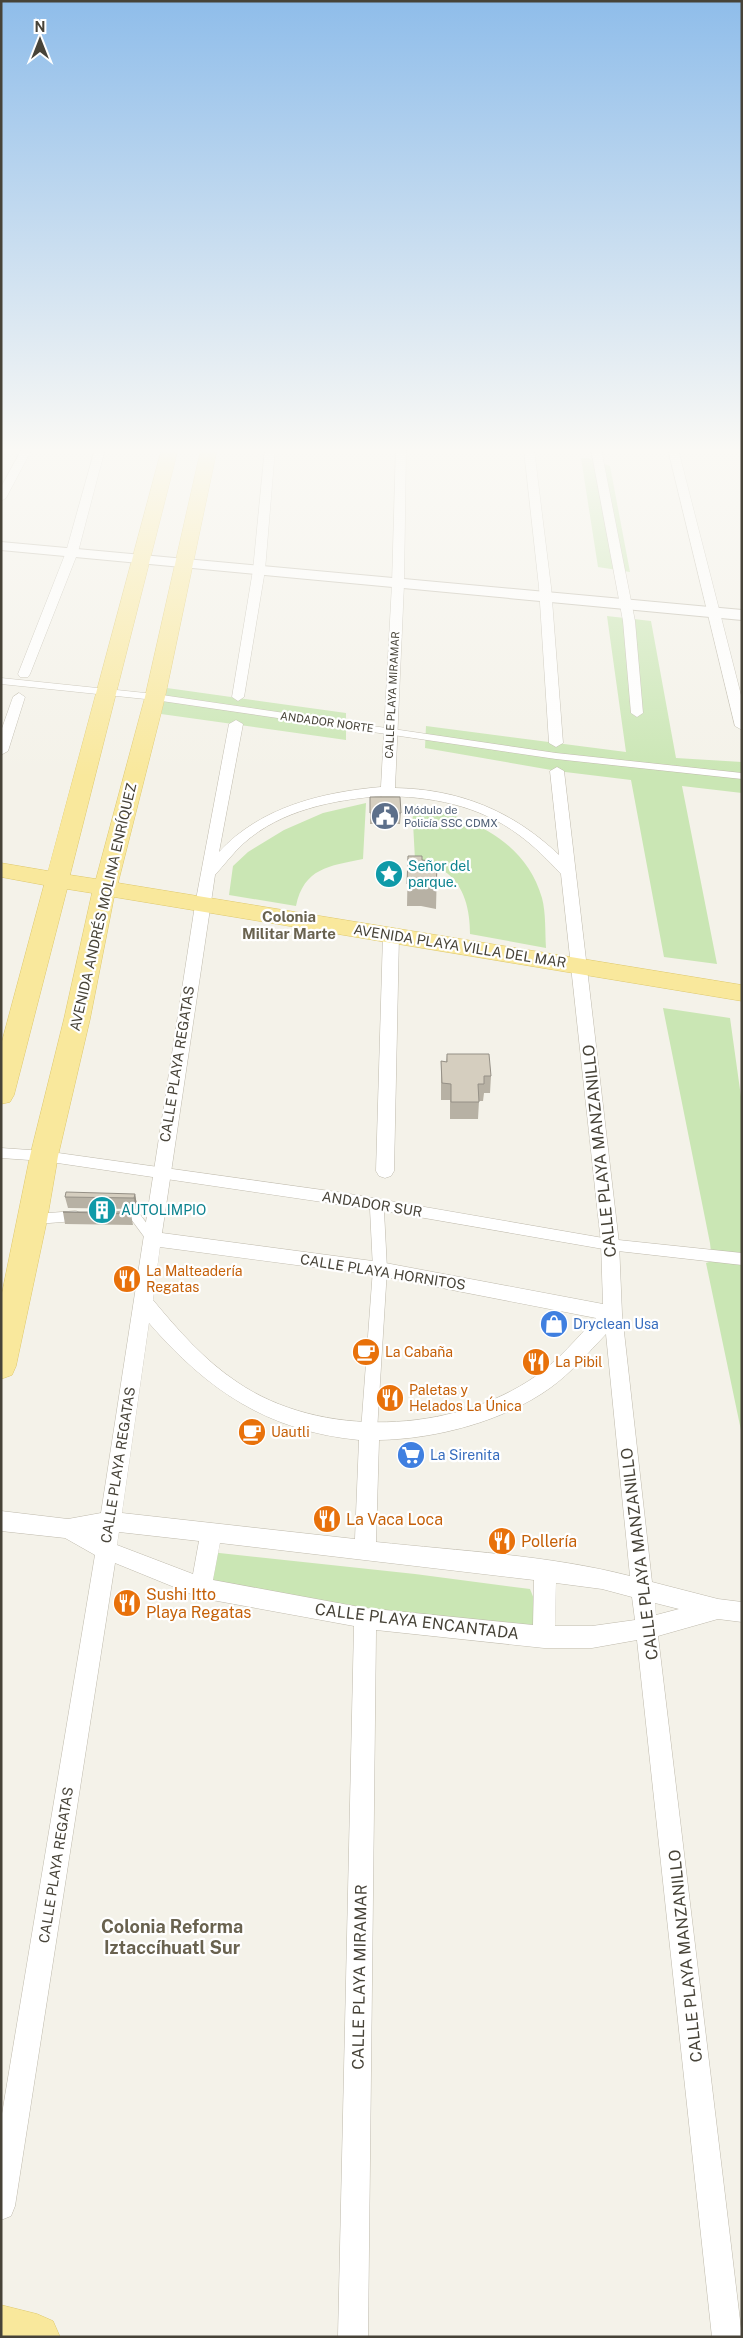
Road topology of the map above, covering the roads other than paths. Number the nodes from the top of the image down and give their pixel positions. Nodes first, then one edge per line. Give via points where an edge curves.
1 (70, 558) edge
2 (133, 558) edge
3 (184, 558) edge
4 (260, 558) edge
5 (399, 558) edge
6 (541, 558) edge
7 (616, 558) edge
8 (700, 558) edge
9 (142, 559) junction
10 (183, 563) junction
11 (259, 570) junction
12 (398, 584) junction
13 (546, 598) junction
14 (625, 605) junction
15 (714, 613) junction
16 (742, 616) edge
17 (24, 674) dead end
18 (1, 681) edge
19 (108, 692) junction
20 (19, 697) dead end
21 (155, 697) junction
22 (238, 697) dead end
23 (637, 713) dead end
24 (236, 724) dead end
25 (742, 726) edge
26 (390, 731) junction
27 (556, 743) dead end
28 (1, 751) edge
29 (557, 771) dead end
30 (742, 776) edge
31 (388, 791) junction
32 (1, 870) edge
33 (567, 871) junction
34 (208, 874) junction
35 (59, 879) junction
36 (105, 887) junction
37 (202, 905) junction
38 (391, 935) junction
39 (578, 965) junction
40 (742, 992) edge
41 (1, 1095) edge
42 (1, 1153) edge
43 (44, 1156) junction
44 (385, 1171) dead end
45 (161, 1173) junction
46 (378, 1204) junction
47 (86, 1216) edge
48 (116, 1216) edge
49 (33, 1220) junction
50 (152, 1239) junction
51 (610, 1244) junction
52 (742, 1259) edge
53 (380, 1269) junction
54 (143, 1302) junction
55 (613, 1314) junction
56 (1, 1366) edge
57 (369, 1431) junction
58 (1, 1521) edge
59 (109, 1521) junction
60 (68, 1529) junction
61 (211, 1534) junction
62 (106, 1550) junction
63 (365, 1550) junction
64 (545, 1571) junction
65 (201, 1588) junction
66 (642, 1588) junction
67 (718, 1609) junction
68 (742, 1612) edge
69 (365, 1618) junction
70 (648, 1628) junction
71 (544, 1637) junction
72 (1, 2206) edge
73 (1, 2328) edge
74 (37, 2337) edge
75 (353, 2337) edge
76 (728, 2337) edge

1 - 17 street
2 - 9 street
3 - 10 main road, AVENIDA ANDRÉS MOLINA ENRÍQUEZ
4 - 11 street
5 - 12 street, CALLE PLAYA MIRAMAR
6 - 13 street
7 - 14 street
8 - 15 street
9 - 10 street
9 - 19 main road
10 - 11 street
10 - 21 main road, AVENIDA ANDRÉS MOLINA ENRÍQUEZ
11 - 12 street
11 - 22 street
12 - 13 street
12 - 26 street, CALLE PLAYA MIRAMAR
13 - 14 street
13 - 27 street
14 - 15 street
14 - 23 street
15 - 16 street
15 - 25 street
18 - 19 street, ANDADOR NORTE
19 - 21 street, ANDADOR NORTE
19 - 35 main road
20 - 28 street
21 - 26 street, ANDADOR NORTE
21 - 36 main road, AVENIDA ANDRÉS MOLINA ENRÍQUEZ
24 - 34 street, CALLE PLAYA REGATAS
26 - 30 street, ANDADOR NORTE via 556,756
26 - 31 street, CALLE PLAYA MIRAMAR
29 - 33 street, CALLE PLAYA MANZANILLO
31 - 33 street via 454,798 484,810 534,840
31 - 34 street via 320,800 263,823 239,840
32 - 35 main road, AVENIDA PLAYA VILLA DEL MAR
33 - 39 street, CALLE PLAYA MANZANILLO
34 - 37 street, CALLE PLAYA REGATAS
35 - 36 main road, AVENIDA PLAYA VILLA DEL MAR
35 - 41 main road
36 - 37 main road, AVENIDA PLAYA VILLA DEL MAR
36 - 43 main road, AVENIDA ANDRÉS MOLINA ENRÍQUEZ
37 - 38 main road, AVENIDA PLAYA VILLA DEL MAR
37 - 45 street, CALLE PLAYA REGATAS
38 - 39 main road, AVENIDA PLAYA VILLA DEL MAR
38 - 44 street
39 - 40 main road, AVENIDA PLAYA VILLA DEL MAR
39 - 51 street, CALLE PLAYA MANZANILLO
42 - 43 street, ANDADOR SUR
43 - 45 street, ANDADOR SUR
43 - 49 main road, AVENIDA ANDRÉS MOLINA ENRÍQUEZ
45 - 46 street, ANDADOR SUR
45 - 50 street, CALLE PLAYA REGATAS
46 - 51 street, ANDADOR SUR
46 - 53 street
47 - 49 lane
48 - 50 lane via 135,1216
49 - 56 main road, AVENIDA ANDRÉS MOLINA ENRÍQUEZ
50 - 53 street, CALLE PLAYA HORNITOS
50 - 54 street, CALLE PLAYA REGATAS
51 - 52 street, ANDADOR SUR
51 - 55 street, CALLE PLAYA MANZANILLO
53 - 55 street, CALLE PLAYA HORNITOS
53 - 57 street
54 - 57 street via 176,1341 217,1378 252,1401 295,1419 338,1429
54 - 59 street, CALLE PLAYA REGATAS
55 - 57 street via 533,1389 500,1406 460,1419
55 - 66 street, CALLE PLAYA MANZANILLO
57 - 63 street
58 - 60 street, CALLE PLAYA ENCANTADA
59 - 60 street, CALLE PLAYA ENCANTADA
59 - 61 street, CALLE PLAYA ENCANTADA
59 - 62 street, CALLE PLAYA REGATAS
60 - 62 street, CALLE PLAYA ENCANTADA
61 - 63 street, CALLE PLAYA ENCANTADA
61 - 65 street
62 - 65 street, CALLE PLAYA ENCANTADA
62 - 72 street, CALLE PLAYA REGATAS
63 - 64 street, CALLE PLAYA ENCANTADA
64 - 66 street, CALLE PLAYA ENCANTADA
64 - 71 street
65 - 69 street, CALLE PLAYA ENCANTADA
66 - 67 street, CALLE PLAYA ENCANTADA
66 - 70 street, CALLE PLAYA MANZANILLO
67 - 68 street, CALLE PLAYA ENCANTADA
67 - 70 street, CALLE PLAYA ENCANTADA
69 - 71 street, CALLE PLAYA ENCANTADA
69 - 75 street, CALLE PLAYA MIRAMAR
70 - 71 street, CALLE PLAYA ENCANTADA via 592,1637
70 - 76 street, CALLE PLAYA MANZANILLO
73 - 74 main road

